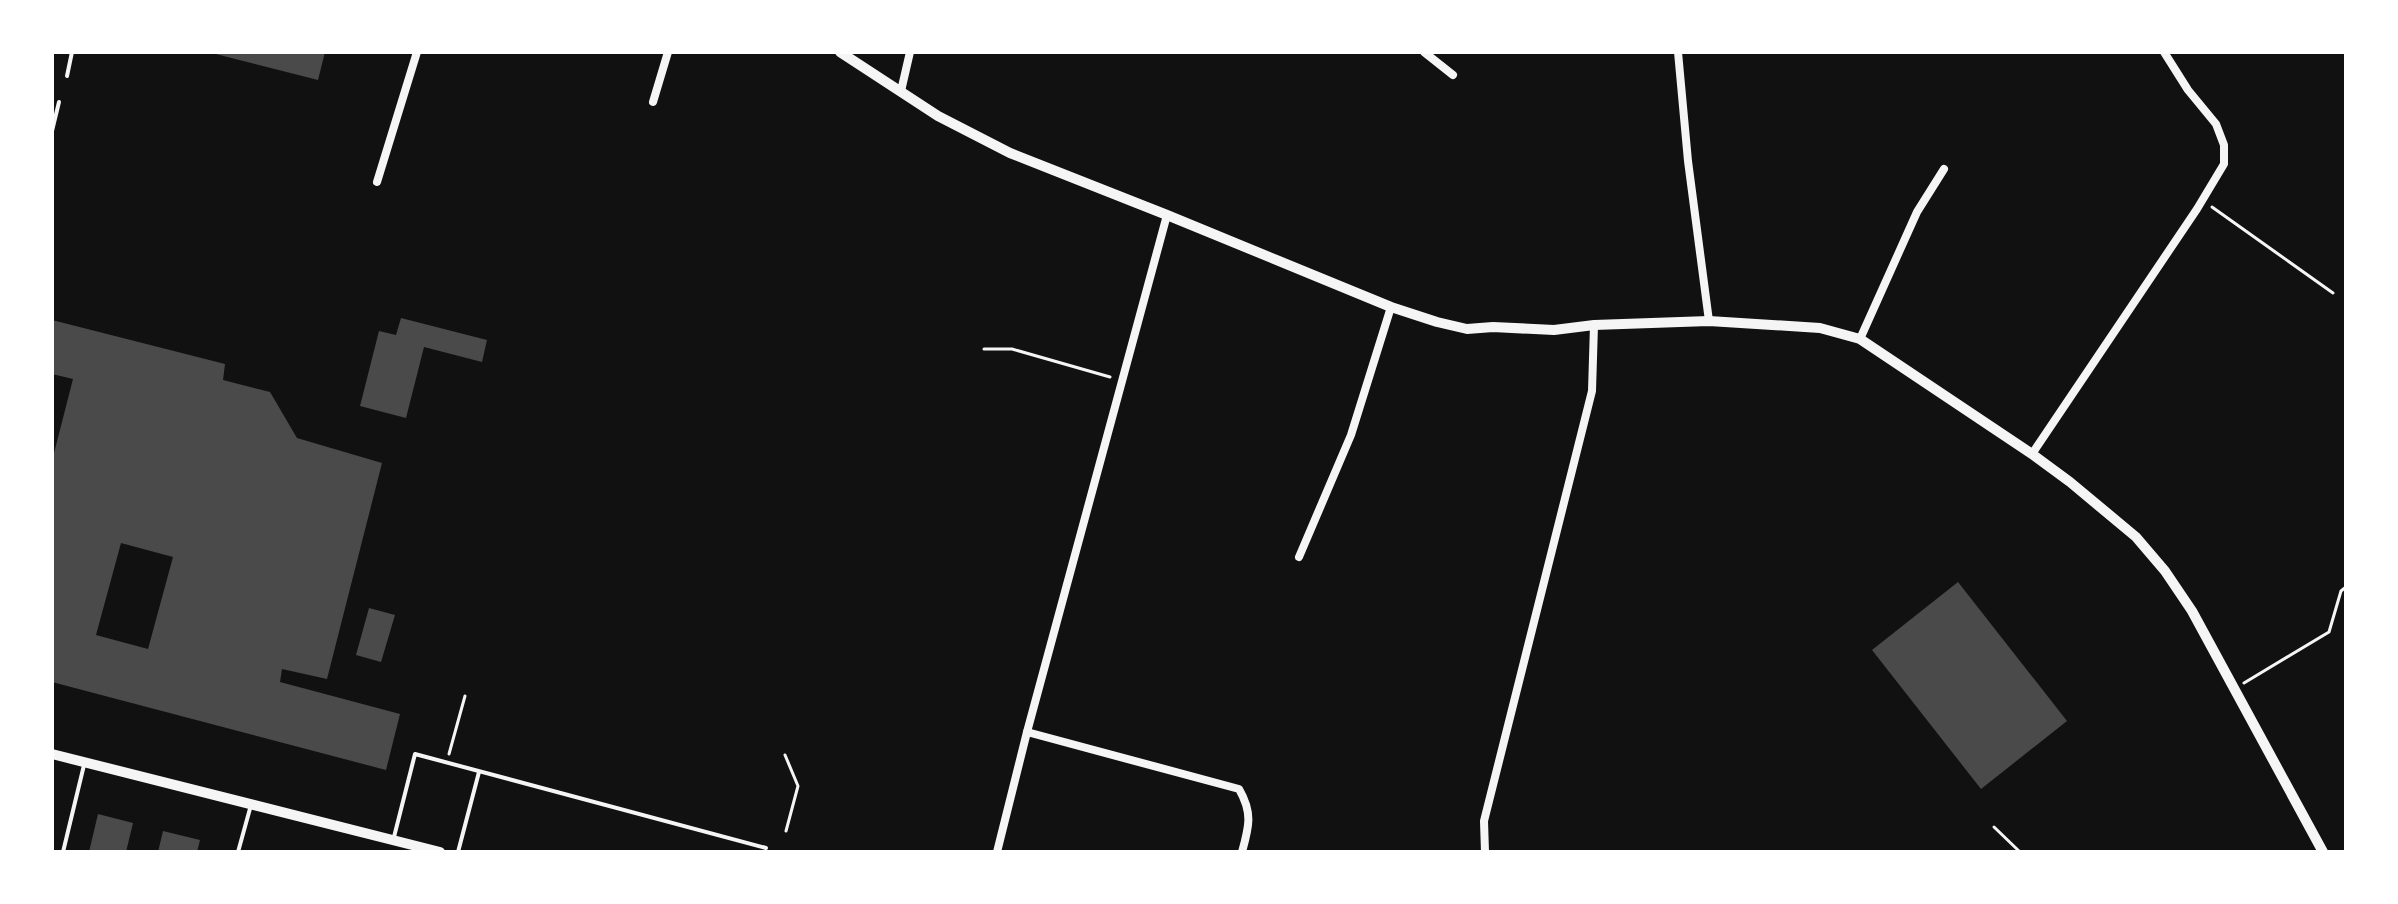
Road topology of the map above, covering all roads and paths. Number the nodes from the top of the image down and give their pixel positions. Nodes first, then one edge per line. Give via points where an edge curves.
1 (72, 52) edge
2 (417, 52) edge
3 (668, 52) edge
4 (840, 52) edge
5 (910, 52) edge
6 (1424, 52) edge
7 (1678, 52) edge
8 (2164, 52) edge
9 (1453, 75) dead end
10 (67, 76) dead end
11 (901, 91) junction
12 (59, 102) dead end
13 (653, 102) dead end
14 (52, 131) edge
15 (1944, 169) dead end
16 (377, 182) dead end
17 (2203, 200) junction
18 (1167, 215) junction
19 (2333, 293) dead end
20 (1391, 307) junction
21 (1709, 321) junction
22 (1594, 325) junction
23 (1860, 339) junction
24 (984, 349) dead end
25 (1122, 380) junction
26 (2032, 454) junction
27 (1299, 557) dead end
28 (2346, 587) edge
29 (2235, 689) junction
30 (465, 696) dead end
31 (1027, 732) junction
32 (52, 754) edge
33 (785, 755) dead end
34 (85, 762) junction
35 (446, 762) junction
36 (479, 772) junction
37 (251, 805) junction
38 (1994, 827) dead end
39 (786, 831) dead end
40 (393, 840) junction
41 (766, 848) dead end
42 (63, 852) edge
43 (238, 852) edge
44 (440, 852) edge
45 (458, 852) edge
46 (997, 852) edge
47 (1242, 852) edge
48 (1485, 852) edge
49 (2020, 852) edge
50 (2323, 852) edge

1 - 10 lane
2 - 16 street
3 - 13 street
4 - 11 street
5 - 11 street
6 - 9 street
7 - 21 street
8 - 17 street via 2216,124 2224,145 2224,164
11 - 18 street via 1010,153
12 - 14 lane
15 - 23 street via 1917,212
17 - 19 path
17 - 26 street
18 - 20 street
18 - 25 street
20 - 22 street via 1467,329
20 - 27 street via 1351,435
21 - 22 street
21 - 23 street via 1820,328
22 - 48 street via 1592,391 1484,821
23 - 26 street
24 - 25 path via 1012,349
25 - 31 street
26 - 29 street via 2136,537 2192,611
28 - 29 path via 2329,632
29 - 50 street
30 - 35 path
31 - 46 street
31 - 47 street via 1239,789 1248,804
32 - 34 street
33 - 39 path via 798,786
34 - 37 street
34 - 42 lane
35 - 36 lane
35 - 40 lane via 415,754
36 - 41 lane
36 - 45 lane
37 - 40 street
37 - 43 lane
38 - 49 path
40 - 44 street

